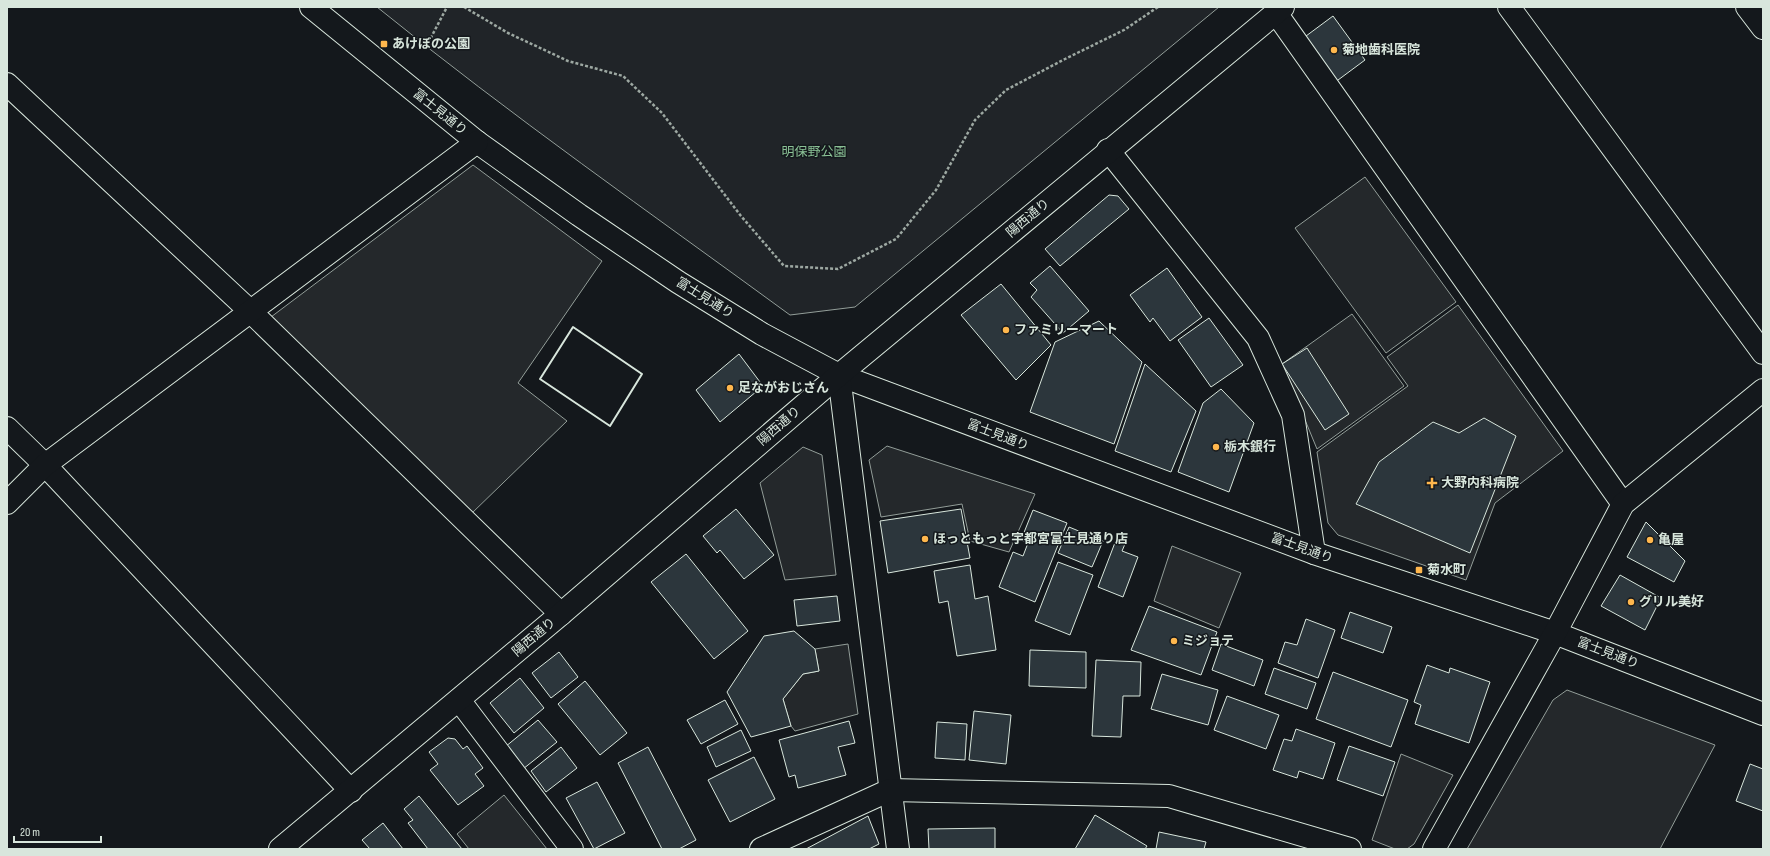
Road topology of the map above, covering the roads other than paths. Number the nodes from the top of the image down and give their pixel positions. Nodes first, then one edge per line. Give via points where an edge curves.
1 (311, 7) edge
2 (1509, 7) edge
3 (1747, 7) edge
4 (1279, 10) edge
5 (1763, 28) edge
6 (7, 84) edge
7 (477, 142) junction
8 (1108, 150) junction
9 (250, 311) junction
10 (1763, 353) edge
11 (839, 375) junction
12 (1763, 390) edge
13 (7, 428) edge
14 (45, 465) junction
15 (7, 503) edge
16 (1623, 504) junction
17 (1314, 553) junction
18 (561, 614) junction
19 (1555, 633) junction
20 (459, 700) junction
21 (1763, 714) edge
22 (890, 790) junction
23 (350, 791) junction
24 (280, 849) edge
25 (572, 849) edge
26 (761, 849) edge
27 (898, 849) edge
28 (1350, 849) edge
29 (1434, 849) edge

1 - 7 street, 富士見通り
2 - 10 street
3 - 5 street
4 - 8 street, 陽西通り
4 - 16 street
6 - 9 street
7 - 9 street
7 - 11 street, 富士見通り via 578,215 678,282 762,334
8 - 11 street, 陽西通り
8 - 17 street via 1258,338 1293,415
9 - 14 street
9 - 18 street
11 - 17 street, 富士見通り
11 - 18 street, 陽西通り
11 - 22 street
12 - 16 street
13 - 14 street
14 - 15 street
14 - 23 street
16 - 19 street
17 - 19 street, 富士見通り
18 - 20 street, 陽西通り
19 - 21 street, 富士見通り
19 - 29 street
20 - 23 street, 陽西通り
20 - 25 street
22 - 26 street
22 - 27 street
22 - 28 street via 1169,796
23 - 24 street, 陽西通り

